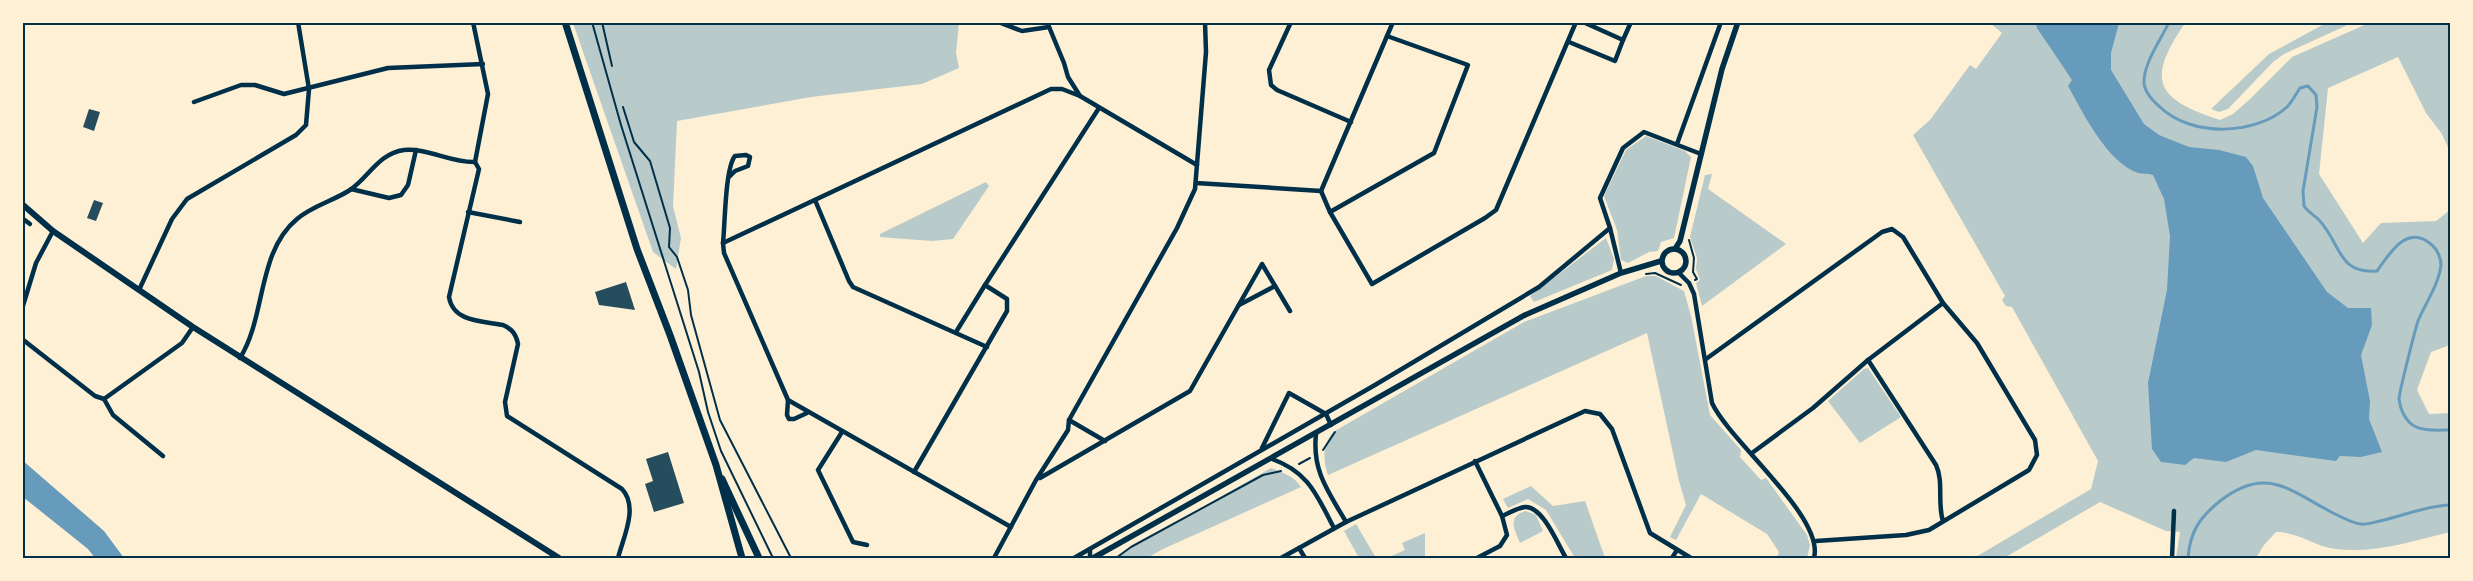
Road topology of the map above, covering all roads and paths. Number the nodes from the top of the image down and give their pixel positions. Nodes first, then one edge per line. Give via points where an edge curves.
1 (298, 22) edge
2 (473, 22) edge
3 (564, 22) edge
4 (592, 22) edge
5 (602, 22) edge
6 (998, 22) edge
7 (1205, 22) edge
8 (1291, 22) edge
9 (1393, 22) edge
10 (1576, 22) edge
11 (1583, 22) edge
12 (1631, 22) edge
13 (1722, 22) edge
14 (1738, 22) edge
15 (1048, 25) edge
16 (1387, 36) junction
17 (1624, 40) junction
18 (1569, 42) junction
19 (483, 64) junction
20 (612, 69) dead end
21 (309, 89) junction
22 (1080, 96) junction
23 (194, 102) dead end
24 (623, 106) dead end
25 (1099, 108) junction
26 (1350, 122) junction
27 (1676, 144) junction
28 (416, 150) junction
29 (1701, 154) junction
30 (475, 162) junction
31 (1197, 165) junction
32 (729, 177) junction
33 (1196, 183) junction
34 (351, 189) junction
35 (1321, 191) junction
36 (815, 200) junction
37 (22, 204) edge
38 (468, 212) junction
39 (1330, 212) junction
40 (22, 218) edge
41 (520, 222) dead end
42 (30, 224) dead end
43 (1610, 228) junction
44 (53, 231) junction
45 (723, 243) junction
46 (1675, 249) junction
47 (1662, 261) junction
48 (1678, 272) junction
49 (1621, 274) junction
50 (1642, 275) dead end
51 (984, 285) junction
52 (1275, 286) junction
53 (1681, 286) dead end
54 (139, 290) junction
55 (1943, 303) junction
56 (1238, 305) junction
57 (22, 309) edge
58 (1290, 311) dead end
59 (193, 327) junction
60 (956, 332) junction
61 (22, 339) edge
62 (987, 347) junction
63 (240, 358) junction
64 (1706, 359) junction
65 (1868, 360) junction
66 (104, 399) junction
67 (788, 400) junction
68 (807, 413) junction
69 (1326, 414) junction
70 (1069, 420) junction
71 (1331, 425) junction
72 (1342, 427) dead end
73 (842, 432) junction
74 (1316, 434) junction
75 (1105, 441) junction
76 (1262, 449) junction
77 (1752, 453) junction
78 (1315, 455) junction
79 (163, 456) dead end
80 (1272, 459) junction
81 (1475, 461) junction
82 (716, 466) junction
83 (1292, 468) junction
84 (914, 472) junction
85 (1036, 480) junction
86 (2174, 511) dead end
87 (1502, 516) junction
88 (1943, 521) junction
89 (1346, 522) junction
90 (1011, 526) junction
91 (1334, 528) junction
92 (1816, 542) junction
93 (867, 545) dead end
94 (1115, 548) junction
95 (1299, 548) junction
96 (1090, 549) junction
97 (1677, 550) junction
98 (559, 558) edge
99 (618, 558) edge
100 (742, 558) edge
101 (759, 558) edge
102 (772, 558) edge
103 (791, 558) edge
104 (994, 558) edge
105 (1074, 558) edge
106 (1091, 558) edge
107 (1100, 558) edge
108 (1116, 558) edge
109 (1281, 558) edge
110 (1305, 558) edge
111 (1477, 558) edge
112 (1566, 558) edge
113 (1672, 558) edge
114 (1691, 558) edge
115 (1814, 558) edge
116 (2172, 558) edge

1 - 21 street
2 - 19 street
3 - 82 main road via 637,248
4 - 102 lane via 711,420
5 - 20 path
6 - 15 street via 1022,31
7 - 31 street via 1206,52
8 - 26 street via 1269,70 1271,85
9 - 16 street
10 - 18 street
11 - 17 street
12 - 17 street
13 - 27 street
14 - 29 street via 1722,69
15 - 22 street via 1070,82
16 - 26 street
16 - 39 street via 1468,65 1434,153
17 - 18 street via 1615,61
18 - 39 street via 1496,210 1485,218 1372,284
19 - 21 street via 388,68
19 - 30 street via 488,94
21 - 23 street via 284,94 255,85 241,85
21 - 54 street via 308,119 302,132 196,192 179,207
22 - 25 street
22 - 36 street via 1062,89 1051,89
24 - 103 path via 634,142 650,160 670,228 669,247 677,257 688,290 691,315 720,420
25 - 31 street
25 - 51 street
26 - 35 street
27 - 29 street
27 - 43 street via 1644,132 1622,148 1600,198
28 - 30 street
28 - 34 street via 396,152 386,157
28 - 34 street via 408,185 401,195 389,198
29 - 46 street via 1680,241
30 - 38 street via 479,169
31 - 33 street
32 - 32 street via 733,158 750,157 748,166
32 - 45 street
33 - 35 street
33 - 70 street via 1176,228
34 - 63 street via 296,219 282,236 262,285 251,338
35 - 39 street
36 - 45 street
36 - 60 street via 853,287
37 - 44 main road
38 - 41 street
38 - 99 street via 449,297 450,306 460,316 503,325 517,336 505,402 507,416 628,495 631,506
40 - 42 street
43 - 49 street
43 - 69 street via 1539,287
44 - 54 main road
44 - 57 street via 36,263
45 - 67 street via 724,253
46 - 47 street via 1665,252
46 - 48 street via 1683,253 1686,262
47 - 48 street via 1665,270
47 - 49 street
48 - 64 street via 1694,294
49 - 71 street via 1526,315
50 - 53 path via 1654,273
51 - 60 street
51 - 62 street via 1007,299 1008,304
52 - 56 street
52 - 56 street via 1262,264
52 - 58 street
54 - 59 main road
55 - 64 street via 1903,237 1896,230 1887,229
55 - 65 street
55 - 88 street via 1977,343 2035,440 2037,451 2030,470
56 - 75 street via 1190,391
59 - 63 main road
59 - 66 street via 182,342
60 - 62 street
61 - 66 street via 95,396
62 - 84 street
63 - 98 main road
64 - 77 street via 1712,403 1719,418
65 - 77 street via 1813,408
65 - 88 street via 1936,465 1940,476 1939,500
66 - 79 street via 113,415
67 - 68 street
67 - 68 street via 789,419
68 - 73 street
69 - 71 street
69 - 76 street
69 - 76 street via 1289,393
70 - 75 street
70 - 85 street via 1068,430
71 - 74 street
72 - 78 path
73 - 84 street
73 - 93 street via 818,470 853,542
74 - 78 street
74 - 80 street
75 - 85 street
76 - 96 street
77 - 92 street via 1771,474
78 - 83 path
78 - 89 street via 1320,477
80 - 83 street
80 - 94 street
81 - 87 street
81 - 89 street
81 - 97 street via 1580,413 1595,412 1606,419 1612,429 1646,528 1655,538
82 - 100 main road
82 - 101 main road
83 - 91 street via 1309,482
83 - 108 path via 1262,475
84 - 90 street
85 - 90 street
86 - 116 street
87 - 111 street via 1507,530 1506,540
87 - 112 street via 1525,507 1536,510
88 - 92 street via 1919,533
89 - 91 street
90 - 104 street
91 - 95 street
92 - 115 street
94 - 106 street
94 - 107 street
95 - 109 street
95 - 110 street
96 - 105 street
96 - 106 street
97 - 113 street
97 - 114 street

